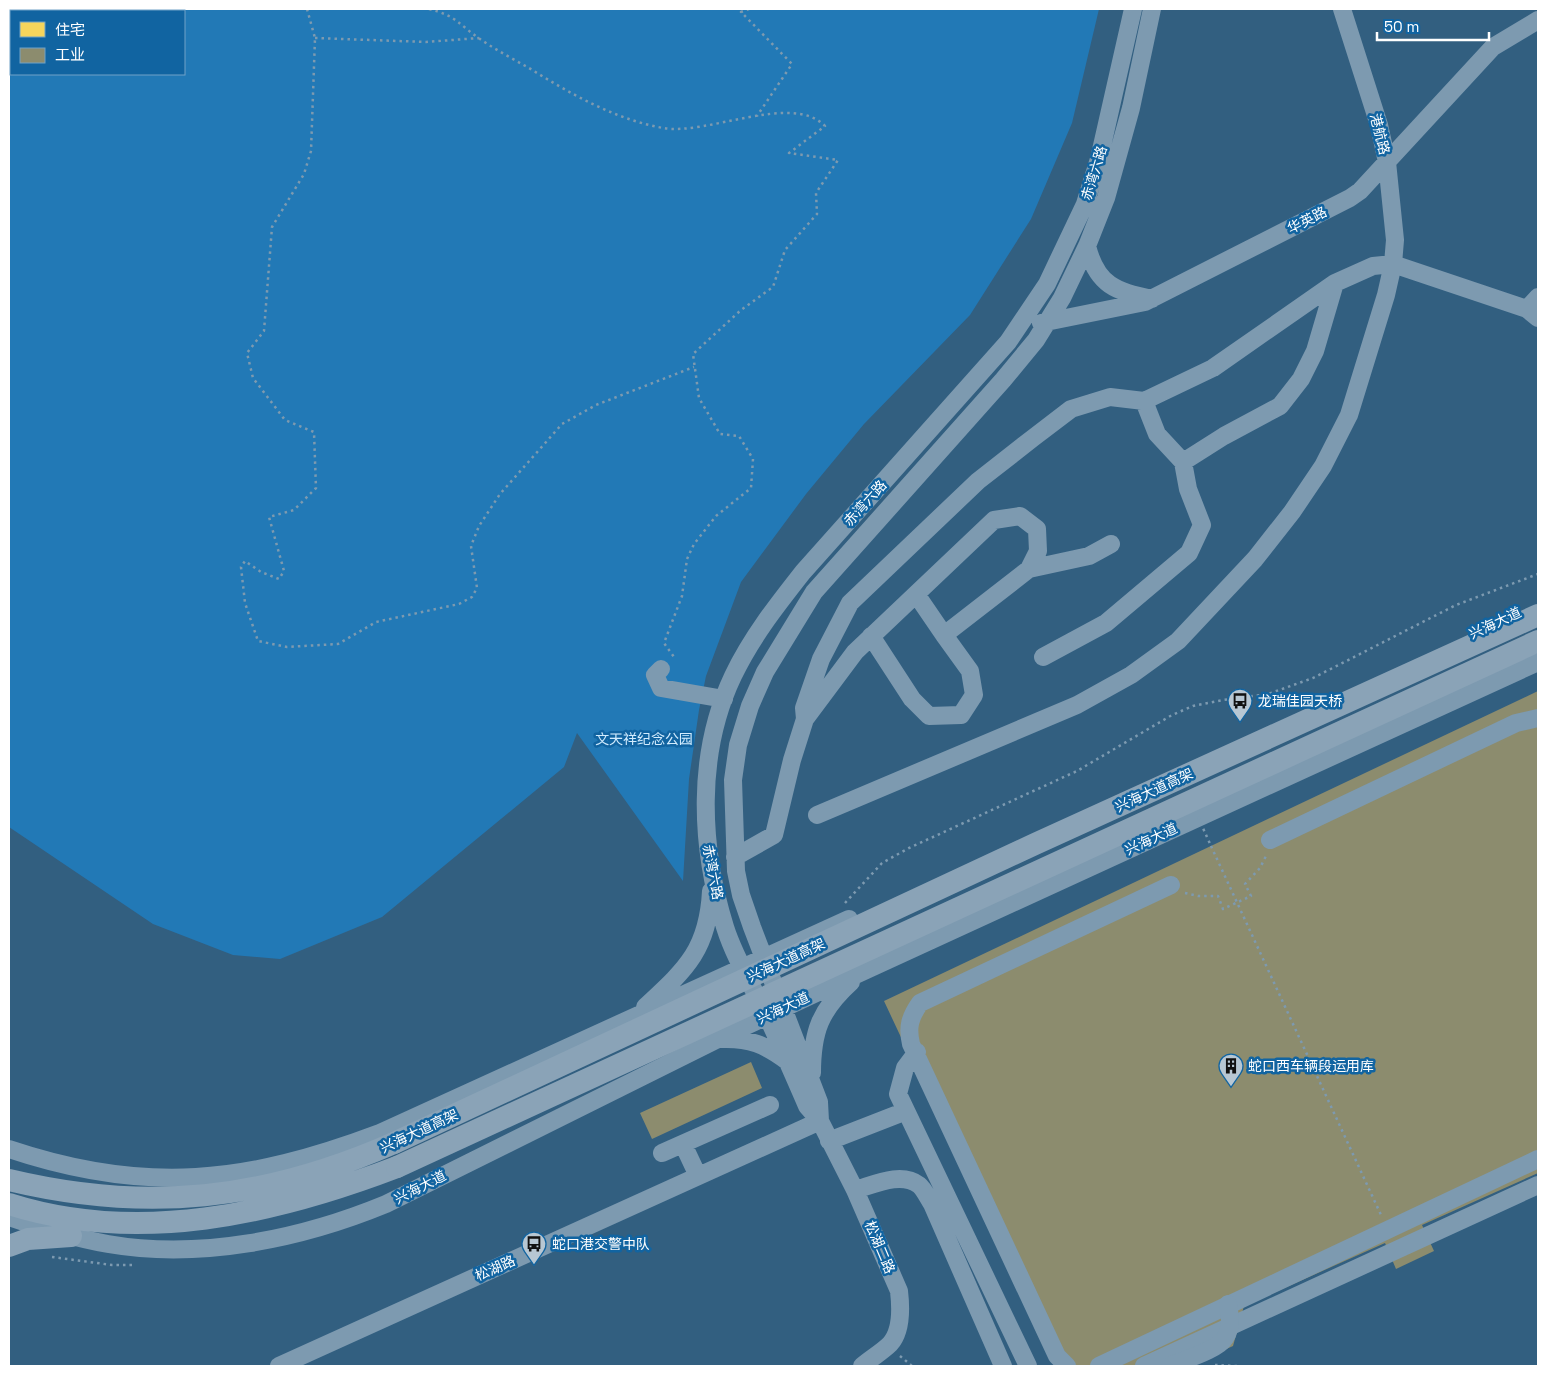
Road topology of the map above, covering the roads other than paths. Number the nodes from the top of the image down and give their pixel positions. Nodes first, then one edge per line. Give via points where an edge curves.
1 (1133, 9) edge
2 (1152, 9) edge
3 (1342, 9) edge
4 (1538, 20) edge
5 (1387, 162) junction
6 (1087, 246) junction
7 (1393, 264) junction
8 (1335, 284) junction
9 (1152, 299) junction
10 (1534, 308) edge
11 (1048, 322) junction
12 (1020, 326) junction
13 (1144, 401) junction
14 (1183, 462) junction
15 (1111, 544) dead end
16 (1029, 569) junction
17 (916, 594) junction
18 (1538, 604) edge
19 (1538, 615) edge
20 (944, 635) junction
21 (871, 636) junction
22 (1538, 641) edge
23 (1043, 657) dead end
24 (1538, 662) edge
25 (661, 670) road end
26 (724, 698) junction
27 (1538, 718) edge
28 (806, 719) junction
29 (817, 815) dead end
30 (1270, 840) road end
31 (735, 857) junction
32 (712, 876) junction
33 (1170, 885) road end
34 (765, 957) junction
35 (742, 968) junction
36 (863, 971) junction
37 (784, 1008) junction
38 (767, 1016) junction
39 (631, 1019) junction
40 (716, 1040) junction
41 (917, 1052) dead end
42 (787, 1062) junction
43 (811, 1083) junction
44 (770, 1105) dead end
45 (906, 1111) junction
46 (820, 1121) junction
47 (830, 1141) junction
48 (684, 1144) junction
49 (9, 1149) edge
50 (662, 1153) dead end
51 (1538, 1159) edge
52 (698, 1176) junction
53 (9, 1180) edge
54 (1538, 1185) edge
55 (855, 1190) junction
56 (9, 1204) edge
57 (9, 1217) edge
58 (71, 1236) junction
59 (9, 1246) edge
60 (1228, 1304) junction
61 (279, 1366) edge
62 (862, 1366) edge
63 (1003, 1366) edge
64 (1028, 1366) edge
65 (1067, 1366) edge
66 (1099, 1366) edge
67 (1144, 1366) edge
68 (1170, 1366) edge

1 - 12 street, 赤湾六路 via 1105,136 1085,204 1047,284
2 - 6 street, 赤湾六路 via 1115,168
3 - 5 street, 港航路 via 1379,125
4 - 5 street, 华英路 via 1493,47
5 - 7 street, 港航路 via 1395,240
5 - 9 street, 华英路 via 1350,198
6 - 9 street via 1095,270 1103,280 1122,292
6 - 11 street, 赤湾六路
7 - 8 street via 1373,266
7 - 10 street
7 - 29 street, 港航路 via 1349,415 1323,466 1255,559 1178,641 1131,675 1077,705
8 - 13 street via 1213,368
8 - 14 street via 1315,351 1280,406
9 - 11 street, 华英路
11 - 12 street, 华英路
11 - 31 street, 赤湾六路 via 1003,380 814,592 765,672 738,744 733,780
12 - 26 street, 赤湾六路 via 803,572 747,651
13 - 14 street via 1158,434
13 - 28 street via 1110,397 1070,409 978,481 850,603 820,659 804,708
14 - 23 street via 1188,489 1202,525 1188,553 1106,624
15 - 16 street via 1089,556
16 - 17 street via 1038,551 1037,529 1020,516 994,520
16 - 20 street
17 - 20 street
17 - 21 street
18 - 34 street, 兴海大道
19 - 53 main road, 兴海大道高架, bridge via 353,1161 269,1186 189,1197 107,1198
20 - 21 street via 970,671 974,695 961,715 929,716 912,699
21 - 28 street via 855,652
22 - 56 main road, 兴海大道高架, bridge via 359,1182 280,1205 201,1221 120,1224 80,1220
24 - 36 street, 兴海大道
25 - 26 street via 655,675 661,688
26 - 32 street, 赤湾六路 via 710,747 705,792 706,838
27 - 30 street via 1516,723
28 - 31 street via 792,760 774,835
31 - 34 street, 赤湾六路 via 741,895
32 - 35 street, 赤湾六路 via 726,928
32 - 39 street via 708,927 695,954 673,981
33 - 65 street via 920,1003 911,1016 908,1030 911,1044 1057,1356
34 - 35 street, 兴海大道
34 - 37 street, 赤湾六路
35 - 38 street, 赤湾六路
35 - 39 street, 兴海大道
36 - 37 street, 兴海大道
36 - 43 street via 829,1004 820,1018 812,1052
37 - 38 street, 兴海大道
37 - 43 street
38 - 40 street, 兴海大道
38 - 42 street
39 - 49 street, 兴海大道 via 380,1133 303,1159 260,1169 184,1179 144,1178 61,1165
40 - 42 street via 751,1040 774,1051
40 - 58 street, 兴海大道 via 348,1220 268,1240 181,1249 109,1244
41 - 45 street via 900,1080 898,1094
42 - 46 street via 807,1106
43 - 46 street via 819,1102
44 - 48 street
45 - 47 street
45 - 64 street
46 - 47 street, 松湖二路
46 - 52 street, 松湖路
47 - 55 street, 松湖二路
48 - 50 street
48 - 52 street
51 - 60 street
52 - 61 street, 松湖路
54 - 67 street
55 - 62 street, 松湖二路 via 899,1291 901,1309 890,1343
55 - 63 street via 895,1179 920,1185 932,1204
57 - 58 street, 兴海大道
58 - 59 main road via 28,1238
60 - 66 street
60 - 68 street, bridge via 1230,1322 1226,1338 1216,1346

